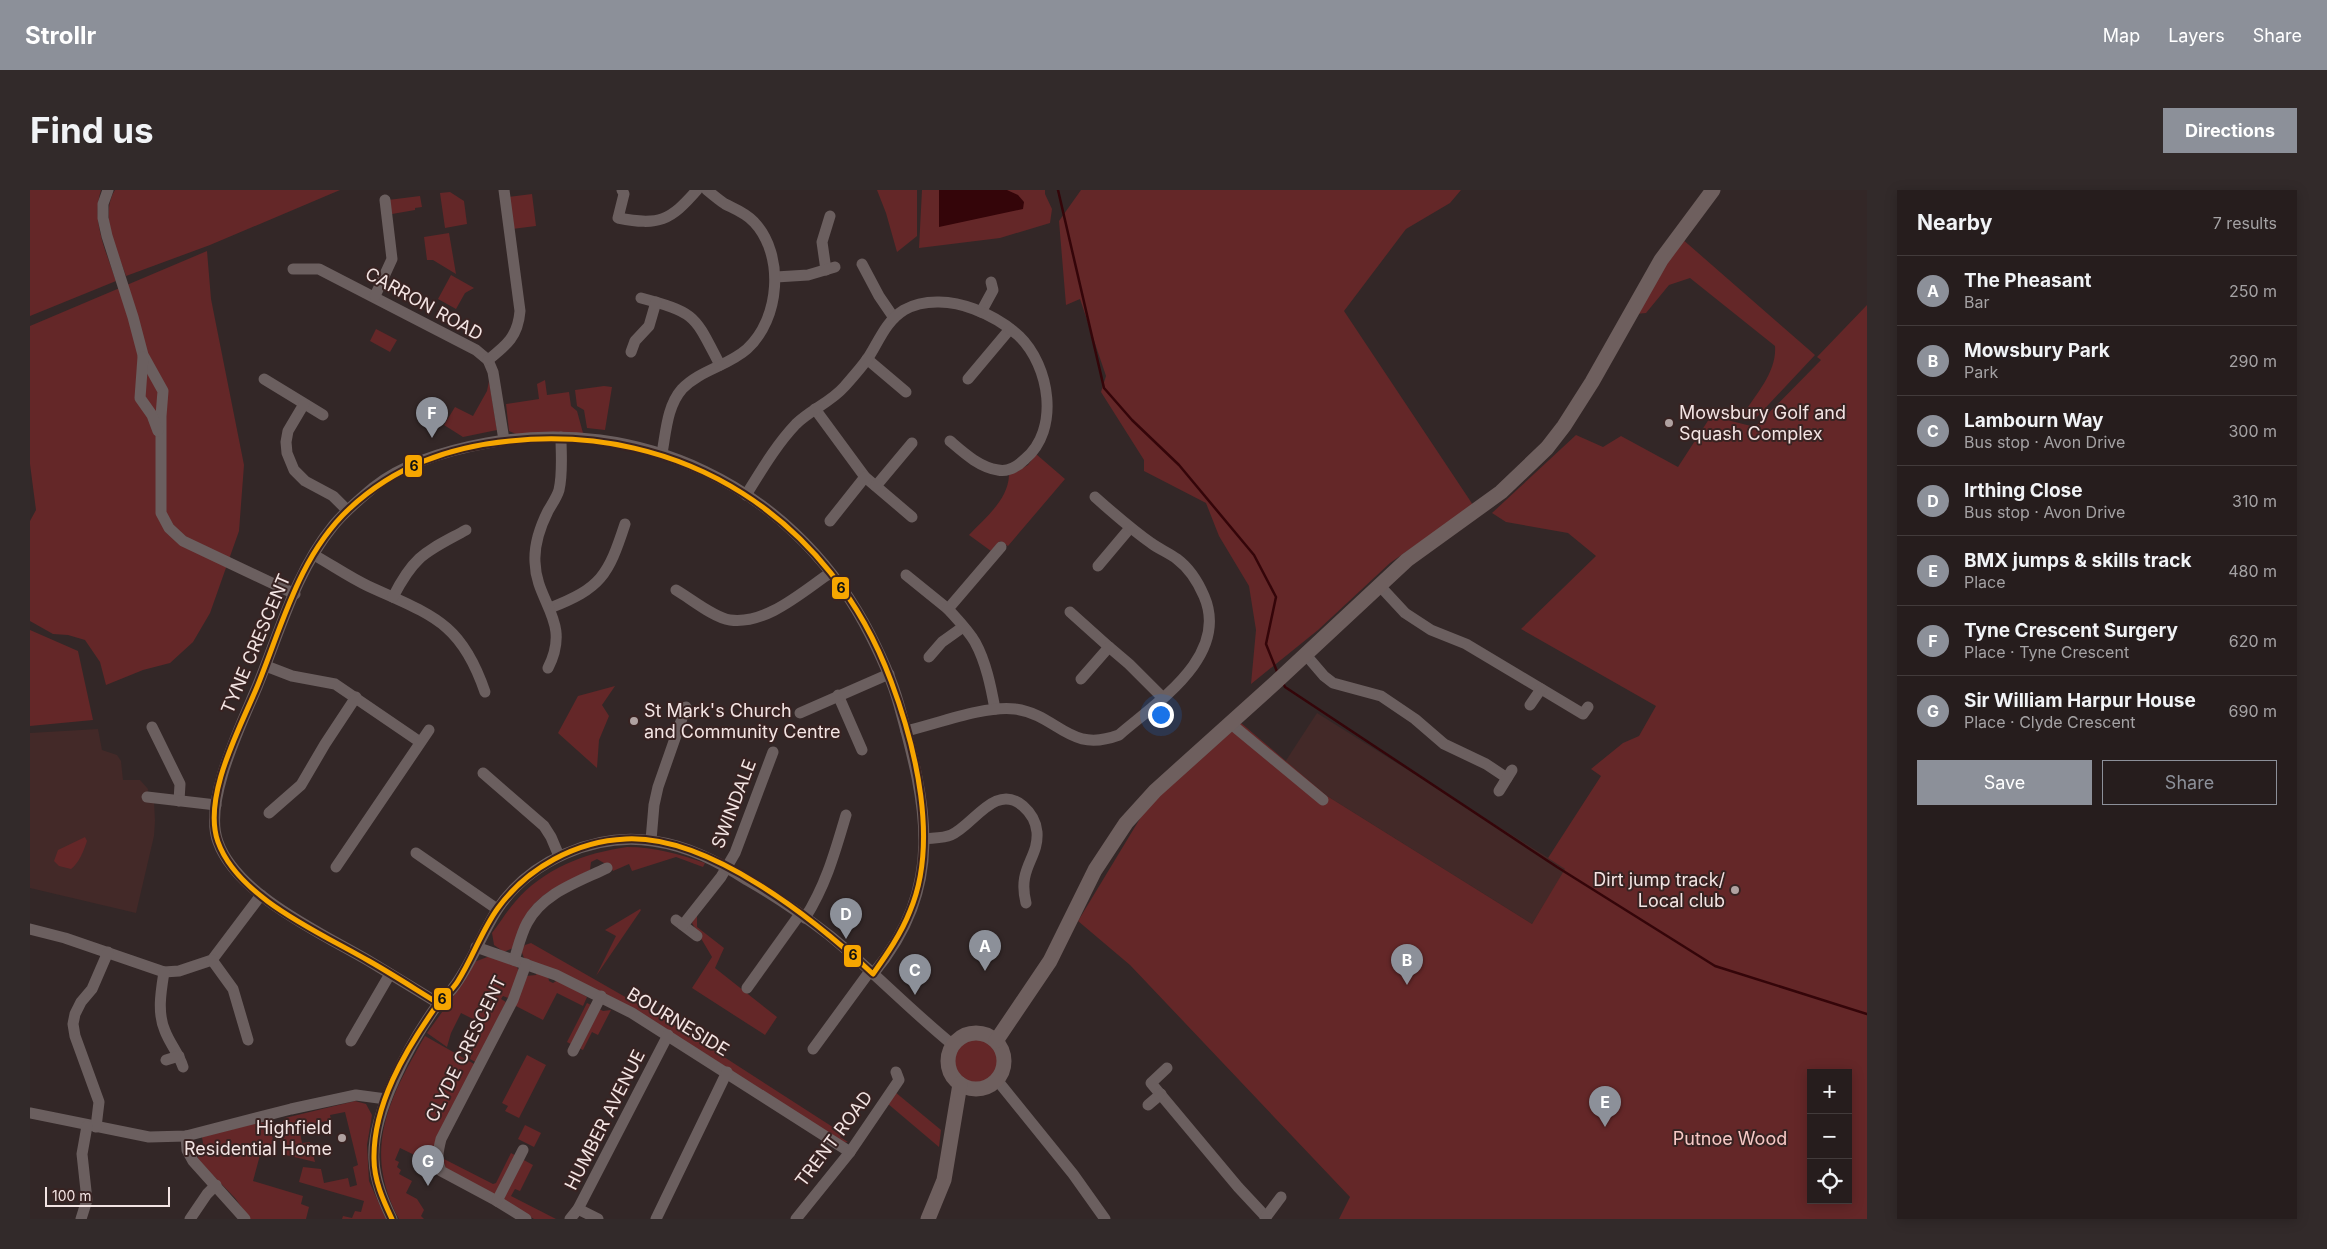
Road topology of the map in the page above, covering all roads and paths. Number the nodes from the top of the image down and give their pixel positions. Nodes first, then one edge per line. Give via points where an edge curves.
1 (108, 190) edge
2 (504, 190) edge
3 (622, 190) edge
4 (697, 190) edge
5 (707, 190) edge
6 (1713, 190) edge
7 (384, 200) dead end
8 (830, 216) dead end
9 (862, 264) dead end
10 (293, 269) dead end
11 (776, 277) junction
12 (995, 289) dead end
13 (375, 296) junction
14 (641, 298) dead end
15 (656, 302) junction
16 (981, 312) junction
17 (894, 318) junction
18 (1010, 329) junction
19 (632, 352) dead end
20 (143, 355) junction
21 (867, 359) junction
22 (488, 360) junction
23 (720, 365) junction
24 (271, 379) dead end
25 (968, 379) dead end
26 (906, 392) dead end
27 (304, 404) junction
28 (815, 409) junction
29 (322, 416) dead end
30 (560, 437) junction
31 (161, 440) junction
32 (504, 440) junction
33 (950, 441) dead end
34 (912, 443) dead end
35 (662, 453) junction
36 (865, 477) junction
37 (876, 486) junction
38 (746, 495) junction
39 (1095, 497) dead end
40 (347, 510) junction
41 (912, 517) dead end
42 (830, 521) dead end
43 (625, 524) dead end
44 (1130, 528) junction
45 (466, 530) dead end
46 (1001, 547) dead end
47 (314, 555) junction
48 (1098, 566) dead end
49 (830, 573) junction
50 (906, 575) dead end
51 (1379, 585) junction
52 (676, 590) dead end
53 (295, 594) junction
54 (394, 597) junction
55 (550, 608) junction
56 (948, 609) junction
57 (1070, 612) dead end
58 (963, 627) junction
59 (1109, 647) junction
60 (1306, 655) junction
61 (929, 657) dead end
62 (266, 666) junction
63 (548, 668) dead end
64 (890, 674) junction
65 (1081, 679) dead end
66 (1542, 689) junction
67 (485, 692) dead end
68 (838, 695) junction
69 (356, 697) junction
70 (1162, 698) junction
71 (1530, 705) dead end
72 (1588, 707) dead end
73 (995, 709) junction
74 (680, 712) dead end
75 (800, 713) dead end
76 (1230, 723) junction
77 (152, 728) dead end
78 (429, 730) dead end
79 (906, 731) junction
80 (420, 742) junction
81 (862, 750) dead end
82 (773, 752) dead end
83 (484, 773) dead end
84 (1498, 791) dead end
85 (147, 797) dead end
86 (1323, 800) dead end
87 (179, 801) junction
88 (216, 805) junction
89 (272, 806) dead end
90 (846, 815) dead end
91 (925, 839) junction
92 (651, 840) junction
93 (416, 853) dead end
94 (560, 856) junction
95 (336, 867) dead end
96 (727, 867) junction
97 (607, 868) dead end
98 (261, 895) junction
99 (1026, 903) dead end
100 (497, 909) junction
101 (803, 916) junction
102 (30, 930) edge
103 (697, 936) dead end
104 (476, 947) junction
105 (108, 952) junction
106 (212, 960) junction
107 (514, 960) junction
108 (526, 964) junction
109 (164, 972) junction
110 (872, 972) junction
111 (390, 974) junction
112 (747, 988) dead end
113 (601, 996) junction
114 (438, 1003) junction
115 (250, 1032) dead end
116 (668, 1035) junction
117 (351, 1041) dead end
118 (996, 1041) junction
119 (953, 1045) junction
120 (812, 1049) dead end
121 (573, 1051) dead end
122 (166, 1060) dead end
123 (1166, 1068) dead end
124 (727, 1072) junction
125 (901, 1078) dead end
126 (997, 1080) junction
127 (960, 1084) junction
128 (1161, 1094) junction
129 (386, 1099) junction
130 (1148, 1105) dead end
131 (30, 1113) edge
132 (92, 1127) junction
133 (186, 1136) junction
134 (523, 1150) dead end
135 (850, 1152) junction
136 (216, 1185) junction
137 (1281, 1197) dead end
138 (497, 1201) junction
139 (578, 1209) junction
140 (1265, 1218) edge
141 (81, 1219) edge
142 (190, 1219) edge
143 (246, 1219) edge
144 (392, 1219) edge
145 (526, 1219) edge
146 (570, 1219) edge
147 (598, 1219) edge
148 (656, 1219) edge
149 (796, 1219) edge
150 (928, 1219) edge
151 (1105, 1219) edge

1 - 20 street via 103,218
2 - 22 street via 519,322 512,339
3 - 4 street via 624,194 618,218 653,223 676,211
5 - 11 street via 754,221 771,249
6 - 51 main road via 1661,260 1592,382 1547,448 1501,492 1407,560
7 - 13 street via 392,259
8 - 11 street via 822,242 830,269 808,275
9 - 17 street
10 - 13 street, CARRON ROAD via 320,269
11 - 23 street via 765,323 757,338 734,359
12 - 16 street
13 - 22 street, CARRON ROAD via 476,350
14 - 15 street
15 - 19 street via 649,326 635,341
15 - 23 street via 686,312 694,319
16 - 17 street via 951,302 936,302 906,309
16 - 18 street
17 - 21 street
18 - 25 street
18 - 33 street via 1030,350 1048,399 1036,449 1011,469 999,470 976,462
20 - 31 street via 140,398 152,415
20 - 31 street via 164,391
21 - 26 street
21 - 28 street via 843,389
22 - 32 street, CARRON ROAD via 493,372
23 - 35 street via 682,389 670,412
24 - 27 street
27 - 29 street
27 - 40 street via 288,431 287,453 294,470 305,481 333,496
28 - 36 street
28 - 38 street via 782,440
30 - 32 street, TYNE CRESCENT
30 - 35 street, TYNE CRESCENT via 629,444
30 - 55 street via 558,492 540,530 535,564
31 - 53 street via 161,513 169,528 183,541
32 - 40 street, TYNE CRESCENT via 437,455 402,469 377,484
34 - 37 street
35 - 38 street, TYNE CRESCENT via 716,477
36 - 37 street
36 - 42 street
37 - 41 street
38 - 49 street, TYNE CRESCENT via 801,537
39 - 44 street
40 - 47 street, TYNE CRESCENT
43 - 55 street via 603,576 587,592
44 - 48 street
44 - 70 street via 1178,559 1200,587 1208,612 1206,642 1200,657
45 - 54 street via 422,554 413,563
46 - 56 street
47 - 53 street, TYNE CRESCENT
47 - 54 street
49 - 52 street via 766,615 747,619 730,620 718,616
49 - 64 street, TYNE CRESCENT via 850,598
50 - 56 street
51 - 60 main road
51 - 66 street via 1405,613 1431,630 1466,644
53 - 62 street, TYNE CRESCENT
54 - 67 street via 418,607 448,629 467,651 474,676
55 - 63 street via 557,633 550,646
56 - 58 street
57 - 59 street
58 - 61 street via 942,642
58 - 73 street via 983,660
59 - 65 street
59 - 70 street
60 - 76 main road
60 - 84 street via 1332,683 1381,696 1444,744 1509,774
62 - 69 street via 300,678 336,684
62 - 88 street, TYNE CRESCENT via 228,757
64 - 68 street
64 - 79 street, TYNE CRESCENT
66 - 71 street
66 - 72 street via 1583,714
68 - 75 street
68 - 81 street via 851,739
69 - 80 street
69 - 89 street via 301,785
70 - 73 street via 1119,735 1104,740 1076,738 1025,711
73 - 79 street
74 - 92 street via 658,787
76 - 86 street
76 - 118 main road via 1155,791 1126,823 1095,870 1050,961
77 - 87 street via 178,778
78 - 80 street
79 - 91 street, TYNE CRESCENT
80 - 95 street via 348,858
82 - 96 street, SWINDALE via 746,828
83 - 94 street via 544,826
85 - 87 street
87 - 88 street
88 - 98 street, TYNE CRESCENT via 218,842 238,873
90 - 101 street via 828,876 818,897
91 - 99 street via 951,835 993,801 1007,800 1020,804 1030,813 1037,833 1024,873
91 - 110 street, TYNE CRESCENT via 923,868 910,917 891,952
92 - 94 street via 613,840 584,846
92 - 96 street via 701,853
93 - 100 street
94 - 100 street via 536,870
96 - 101 street
96 - 103 street, SWINDALE via 680,923
97 - 107 street via 549,897 538,907 527,924
98 - 106 street
98 - 111 street, TYNE CRESCENT via 290,916
100 - 104 street
101 - 110 street
101 - 112 street
102 - 105 street
104 - 107 street, BOURNESIDE
104 - 114 street via 453,988
105 - 109 street
105 - 132 street via 92,989 74,1014 73,1024 99,1102
106 - 109 street via 179,971
106 - 115 street via 233,989
107 - 108 street, BOURNESIDE
108 - 113 street, BOURNESIDE
108 - 138 street, CLYDE CRESCENT via 513,1000 441,1139 438,1151 441,1171
109 - 122 street via 161,1019 181,1062
110 - 119 street
110 - 120 street, TYNE CRESCENT
111 - 114 street, TYNE CRESCENT
111 - 117 street
113 - 116 street, BOURNESIDE
113 - 121 street
114 - 129 street via 405,1058
116 - 124 street, BOURNESIDE
116 - 139 street, HUMBER AVENUE
118 - 119 main road via 976,1033 968,1034
118 - 126 main road via 1004,1063
119 - 127 main road via 949,1052 949,1070
123 - 128 street via 1151,1083
124 - 135 street, BOURNESIDE
124 - 148 street
125 - 135 street, TRENT ROAD
126 - 127 main road via 975,1089
126 - 151 street
127 - 150 main road via 944,1180
128 - 130 street
128 - 140 street
129 - 133 street via 356,1095
129 - 144 street via 377,1124 374,1159 376,1180
131 - 132 street
132 - 133 street via 149,1137
132 - 141 street via 82,1154 87,1200
133 - 136 street via 187,1150 193,1161
134 - 138 street
135 - 149 street, TRENT ROAD
136 - 142 street
136 - 143 street
137 - 140 street
138 - 145 street, CLYDE CRESCENT
139 - 146 street, HUMBER AVENUE
139 - 147 street

